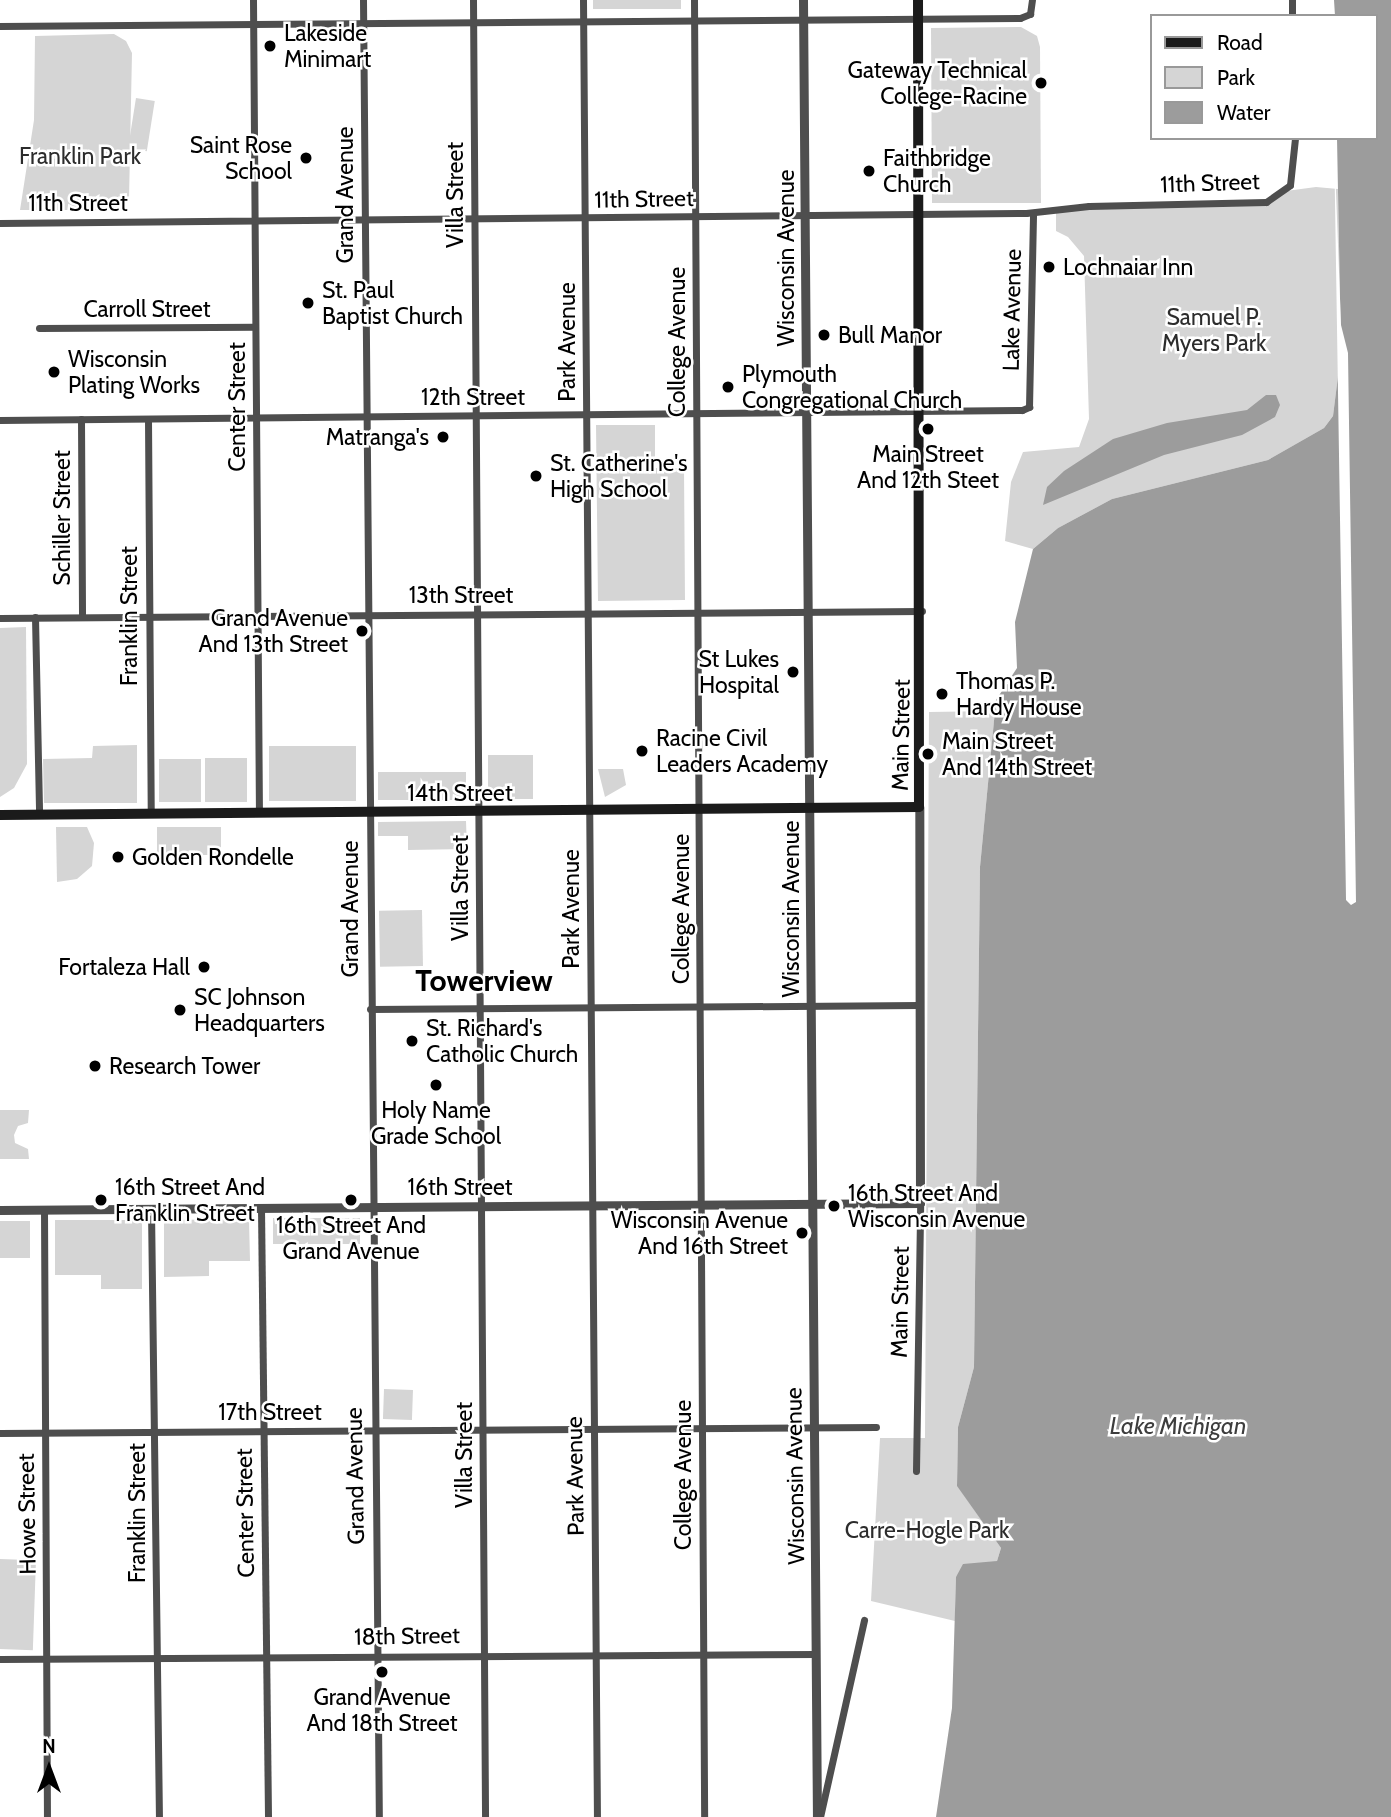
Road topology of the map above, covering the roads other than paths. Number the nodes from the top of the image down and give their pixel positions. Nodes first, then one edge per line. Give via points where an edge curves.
1 (253, 0) edge
2 (363, 0) edge
3 (473, 0) edge
4 (583, 0) edge
5 (694, 0) edge
6 (803, 0) edge
7 (918, 0) edge
8 (1032, 0) edge
9 (918, 18) junction
10 (803, 19) junction
11 (694, 22) junction
12 (473, 23) junction
13 (583, 23) junction
14 (253, 24) junction
15 (363, 24) junction
16 (0, 26) edge
17 (1295, 140) edge
18 (1033, 213) junction
19 (919, 214) junction
20 (805, 216) junction
21 (695, 217) junction
22 (475, 220) junction
23 (585, 220) junction
24 (365, 221) junction
25 (254, 222) junction
26 (0, 223) edge
27 (255, 327) junction
28 (39, 328) dead end
29 (1029, 407) joint
30 (920, 412) junction
31 (807, 414) junction
32 (696, 415) junction
33 (476, 416) junction
34 (586, 416) junction
35 (366, 417) junction
36 (256, 418) junction
37 (80, 419) junction
38 (148, 419) junction
39 (0, 420) edge
40 (697, 611) junction
41 (808, 611) junction
42 (922, 611) junction
43 (588, 613) junction
44 (478, 614) junction
45 (368, 615) junction
46 (257, 616) junction
47 (35, 617) junction
48 (82, 617) junction
49 (148, 617) junction
50 (0, 618) edge
51 (919, 807) junction
52 (810, 809) junction
53 (699, 810) junction
54 (589, 811) junction
55 (479, 812) junction
56 (259, 813) junction
57 (369, 813) junction
58 (38, 814) junction
59 (150, 814) junction
60 (0, 815) edge
61 (919, 1005) junction
62 (701, 1007) junction
63 (811, 1007) junction
64 (591, 1008) junction
65 (370, 1009) junction
66 (481, 1009) junction
67 (920, 1203) junction
68 (813, 1204) junction
69 (481, 1205) junction
70 (699, 1205) junction
71 (592, 1206) junction
72 (371, 1207) junction
73 (261, 1208) junction
74 (151, 1209) junction
75 (0, 1210) edge
76 (44, 1210) junction
77 (876, 1427) dead end
78 (814, 1428) junction
79 (482, 1429) junction
80 (701, 1429) junction
81 (594, 1430) junction
82 (263, 1431) junction
83 (374, 1431) junction
84 (155, 1432) junction
85 (0, 1433) edge
86 (45, 1433) junction
87 (916, 1471) dead end
88 (864, 1620) dead end
89 (485, 1654) junction
90 (703, 1654) junction
91 (816, 1654) junction
92 (596, 1655) junction
93 (264, 1656) junction
94 (376, 1656) junction
95 (47, 1658) junction
96 (157, 1658) junction
97 (0, 1659) edge
98 (835, 1750) junction
99 (816, 1755) junction
100 (47, 1817) edge
101 (159, 1817) edge
102 (268, 1817) edge
103 (379, 1817) edge
104 (485, 1817) edge
105 (597, 1817) edge
106 (704, 1817) edge
107 (819, 1817) edge

1 - 14 street, Center Street
2 - 15 street, Grand Avenue
3 - 12 street, Villa Street
4 - 13 street, Park Avenue
5 - 11 street, College Avenue
6 - 10 street, Wisconsin Avenue
7 - 9 main road, Main Street
8 - 9 street via 1029,15
9 - 10 street
9 - 19 main road, Main Street
10 - 11 street
10 - 20 street, Wisconsin Avenue
11 - 13 street
11 - 21 street, College Avenue
12 - 13 street
12 - 15 street
12 - 22 street, Villa Street
13 - 23 street, Park Avenue
14 - 15 street
14 - 16 street
14 - 25 street, Center Street
15 - 24 street, Grand Avenue
17 - 18 street, 11th Street via 1295,170 1286,191 1266,202 1089,206
18 - 19 street, 11th Street
18 - 29 street, Lake Avenue
19 - 20 street, 11th Street
19 - 30 main road, Main Street
20 - 21 street, 11th Street
20 - 31 street, Wisconsin Avenue
21 - 23 street, 11th Street
21 - 32 street, College Avenue
22 - 23 street, 11th Street
22 - 24 street, 11th Street
22 - 33 street, Villa Street
23 - 34 street, Park Avenue
24 - 25 street, 11th Street
24 - 35 street, Grand Avenue
25 - 26 street, 11th Street
25 - 27 street, Center Street
27 - 28 street, Carroll Street
27 - 36 street, Center Street
29 - 30 street, 12th Street
30 - 31 street, 12th Street
30 - 42 main road, Main Street
31 - 32 street, 12th Street
31 - 41 street, Wisconsin Avenue
32 - 34 street, 12th Street
32 - 40 street, College Avenue
33 - 34 street, 12th Street
33 - 35 street, 12th Street
33 - 44 street, Villa Street
34 - 43 street, Park Avenue
35 - 36 street, 12th Street
35 - 45 street, Grand Avenue
36 - 38 street, 12th Street
36 - 46 street, Center Street
37 - 38 street, 12th Street
37 - 39 street, 12th Street
37 - 48 street, Schiller Street
38 - 49 street, Franklin Street
40 - 41 street, 13th Street
40 - 43 street, 13th Street
40 - 53 street, College Avenue
41 - 42 street, 13th Street
41 - 52 street, Wisconsin Avenue
42 - 51 main road, Main Street
43 - 44 street, 13th Street
43 - 54 street, Park Avenue
44 - 45 street, 13th Street
44 - 55 street, Villa Street
45 - 46 street, 13th Street
45 - 57 street, Grand Avenue
46 - 49 street, 13th Street
46 - 56 street, Center Street
47 - 48 street, 13th Street
47 - 50 street, 13th Street
47 - 58 street
48 - 49 street, 13th Street
49 - 59 street, Franklin Street
51 - 52 main road, 14th Street
51 - 61 street, Main Street
52 - 53 main road, 14th Street
52 - 63 street, Wisconsin Avenue
53 - 54 main road, 14th Street
53 - 62 street, College Avenue
54 - 55 main road, 14th Street
54 - 64 street, Park Avenue
55 - 57 main road, 14th Street
55 - 66 street, Villa Street
56 - 57 main road, 14th Street
56 - 59 main road, 14th Street
57 - 65 street, Grand Avenue
58 - 59 main road, 14th Street
58 - 60 main road, 14th Street
61 - 63 street
61 - 67 street, Main Street
62 - 63 street
62 - 64 street
62 - 70 street, College Avenue
63 - 68 street, Wisconsin Avenue
64 - 66 street
64 - 71 street, Park Avenue
65 - 66 street
65 - 72 street, Grand Avenue
66 - 69 street, Villa Street
67 - 68 street, 16th Street
67 - 87 street, Main Street
68 - 70 street, 16th Street
68 - 78 street, Wisconsin Avenue
69 - 71 street, 16th Street
69 - 72 street, 16th Street
69 - 79 street, Villa Street
70 - 71 street, 16th Street
70 - 80 street, College Avenue
71 - 81 street, Park Avenue
72 - 73 street, 16th Street
72 - 83 street, Grand Avenue
73 - 74 street, 16th Street
73 - 82 street, Center Street
74 - 76 street, 16th Street
74 - 84 street, Franklin Street
75 - 76 street, 16th Street
76 - 86 street, Howe Street
77 - 78 street, 17th Street
78 - 80 street, 17th Street
78 - 91 street, Wisconsin Avenue
79 - 81 street, 17th Street
79 - 83 street, 17th Street
79 - 89 street, Villa Street
80 - 81 street, 17th Street
80 - 90 street, College Avenue
81 - 92 street, Park Avenue
82 - 83 street, 17th Street
82 - 84 street, 17th Street
82 - 93 street, Center Street
83 - 94 street, Grand Avenue
84 - 86 street, 17th Street
84 - 96 street, Franklin Street
85 - 86 street, 17th Street
86 - 95 street, Howe Street
88 - 98 street
89 - 92 street, 18th Street
89 - 94 street, 18th Street
89 - 104 street, Villa Street
90 - 91 street, 18th Street
90 - 92 street, 18th Street
90 - 106 street, College Avenue
91 - 99 street, Wisconsin Avenue
92 - 105 street, Park Avenue
93 - 94 street, 18th Street
93 - 96 street, 18th Street
93 - 102 street, Center Street
94 - 103 street, Grand Avenue
95 - 96 street, 18th Street
95 - 97 street, 18th Street
95 - 100 street, Howe Street
96 - 101 street, Franklin Street
98 - 99 street
98 - 107 street
99 - 107 street, Wisconsin Avenue

